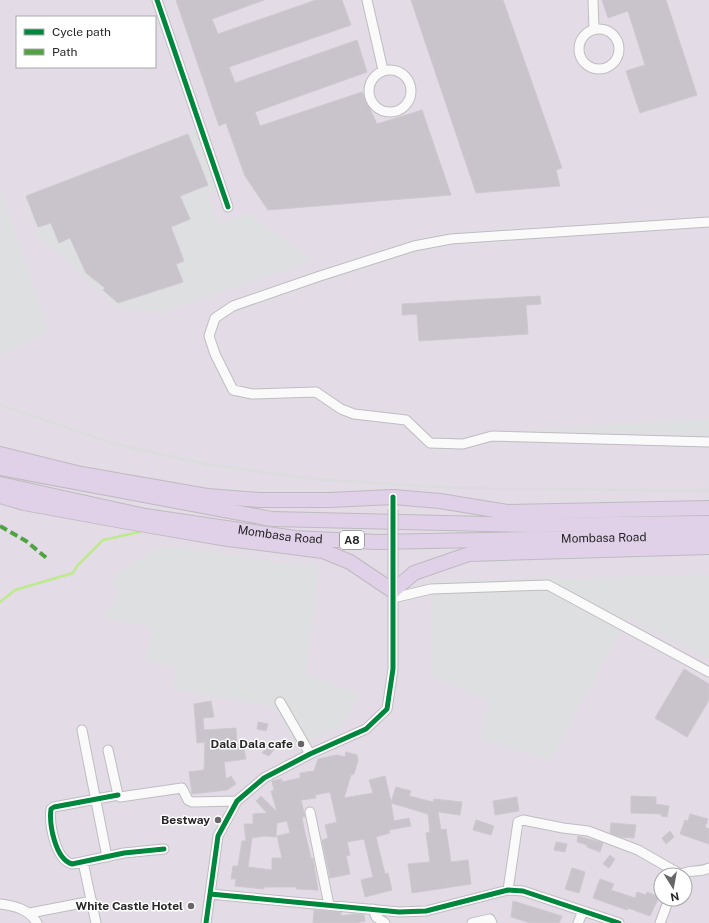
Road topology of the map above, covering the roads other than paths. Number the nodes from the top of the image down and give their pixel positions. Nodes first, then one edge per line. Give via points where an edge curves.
1 (157, 0) edge
2 (367, 0) edge
3 (593, 0) edge
4 (594, 29) junction
5 (383, 70) junction
6 (228, 207) dead end
7 (709, 222) edge
8 (709, 442) edge
9 (0, 454) edge
10 (0, 468) edge
11 (0, 484) edge
12 (0, 496) edge
13 (393, 503) junction
14 (709, 508) edge
15 (709, 522) edge
16 (709, 536) edge
17 (709, 547) edge
18 (393, 595) junction
19 (709, 672) edge
20 (280, 702) dead end
21 (82, 730) dead end
22 (108, 750) dead end
23 (310, 754) junction
24 (118, 795) junction
25 (96, 800) junction
26 (237, 801) junction
27 (310, 812) dead end
28 (164, 848) dead end
29 (107, 857) junction
30 (84, 862) junction
31 (667, 867) edge
32 (709, 868) edge
33 (693, 872) edge
34 (508, 890) junction
35 (210, 894) junction
36 (92, 902) junction
37 (0, 904) edge
38 (329, 905) junction
39 (667, 907) edge
40 (373, 909) junction
41 (583, 911) junction
42 (30, 913) junction
43 (37, 923) edge
44 (96, 923) edge
45 (206, 923) edge
46 (385, 923) edge
47 (472, 923) edge
48 (492, 923) edge
49 (578, 923) edge
50 (619, 923) edge
51 (660, 923) edge

1 - 6 street
2 - 5 street
3 - 4 street
4 - 4 street via 581,39 580,55 588,66 602,69 616,61 620,45 611,31 603,28
5 - 5 street via 398,71 410,82 411,90 407,103 395,111 384,112 369,96 369,84
7 - 8 street via 450,239 414,246 233,306 215,318 209,336 214,354 233,390 252,394 316,392 341,409 354,414 406,420 430,443 463,444 492,436
9 - 13 highway via 81,474 207,496 259,500
10 - 15 highway, Mombasa Road / A8 via 272,520 522,525
11 - 16 highway, Mombasa Road / A8 via 145,516 296,538 376,542
12 - 18 highway via 24,503 128,522 228,539 323,551 350,562
13 - 14 highway via 440,501 507,512
13 - 18 street, bridge
17 - 18 highway via 469,554 414,573
18 - 19 street via 431,589 548,585
18 - 23 street via 393,669 387,709 366,729
20 - 23 street
21 - 25 street
22 - 24 street
23 - 26 street via 264,778
24 - 25 street
24 - 26 street via 122,798 182,788 188,800 192,802
25 - 29 street
25 - 30 street via 51,809 54,839 58,850 69,863
26 - 35 street via 218,836
27 - 38 street
28 - 29 street
29 - 30 street
30 - 36 street
31 - 34 street via 638,850 588,831 523,820 518,823
32 - 33 street
34 - 40 street via 426,911 399,912
34 - 41 street via 523,891
35 - 38 street
35 - 45 street
36 - 42 street
36 - 44 street
37 - 42 street
38 - 40 street
39 - 51 street
40 - 46 street via 376,917
41 - 49 street
41 - 50 street
42 - 43 street
47 - 48 street via 490,919

